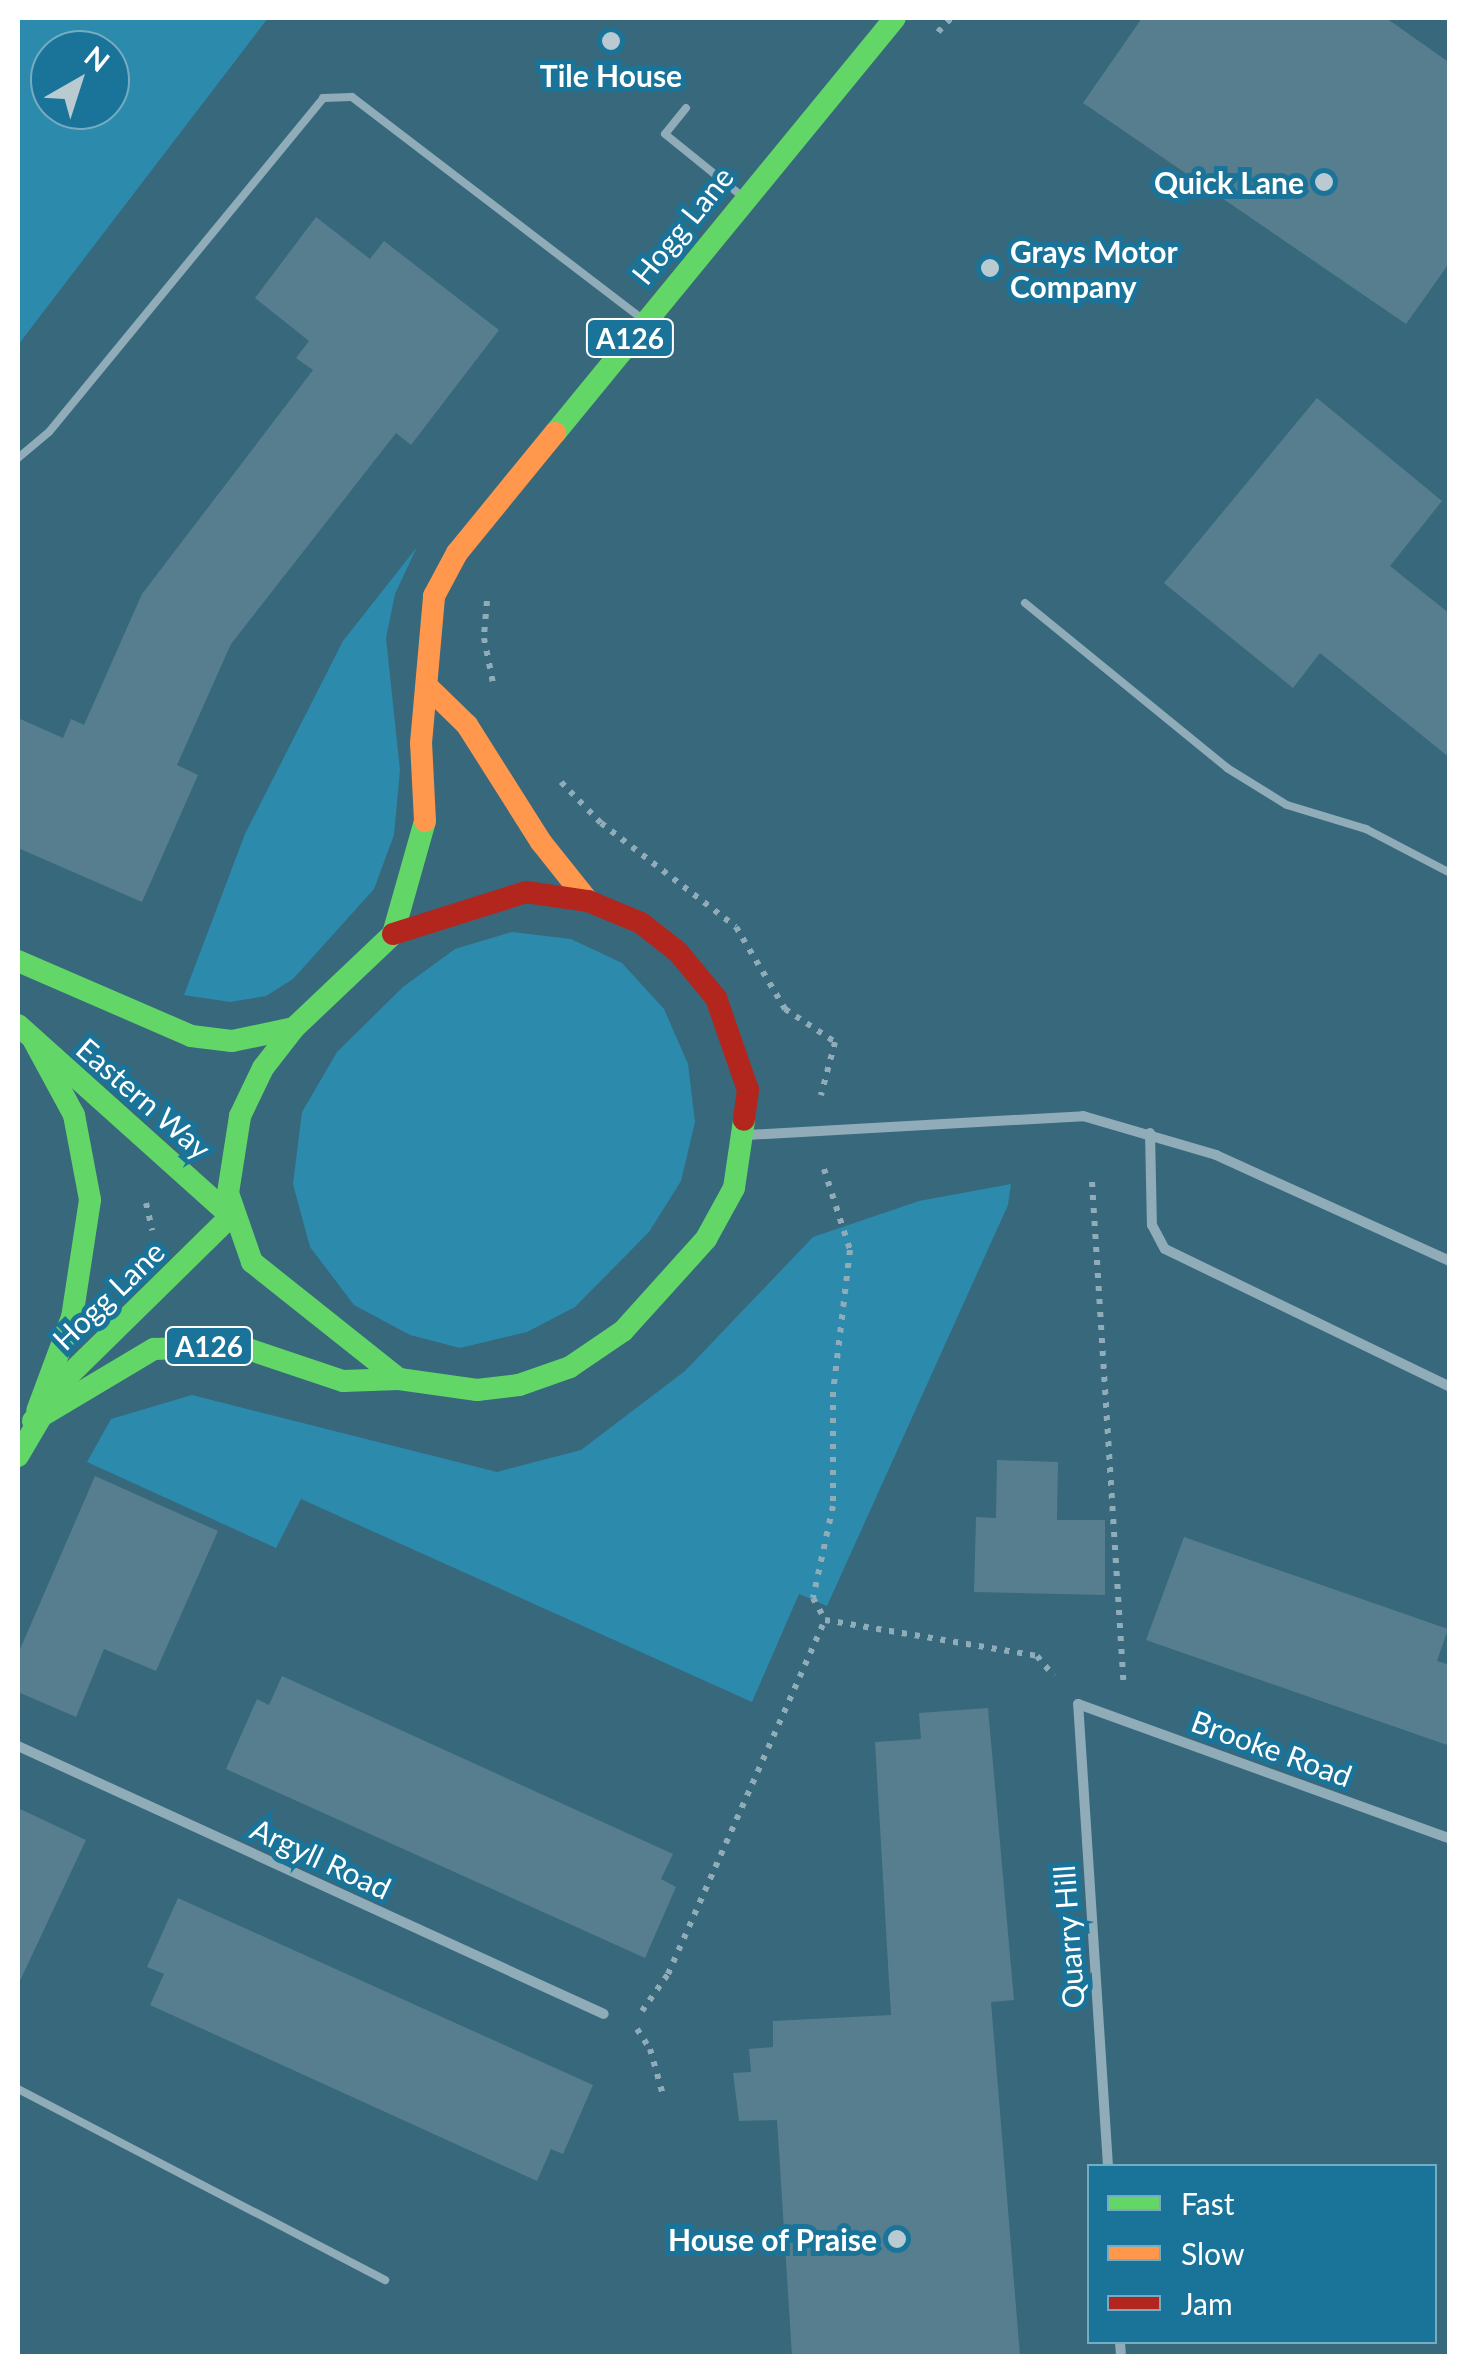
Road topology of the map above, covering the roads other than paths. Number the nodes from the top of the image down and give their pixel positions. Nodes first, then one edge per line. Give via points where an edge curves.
1 (895, 18) edge
2 (686, 108) dead end
3 (743, 197) junction
4 (644, 320) junction
5 (18, 458) edge
6 (1026, 603) dead end
7 (427, 686) junction
8 (1450, 873) edge
9 (588, 901) junction
10 (393, 934) junction
11 (18, 961) edge
12 (294, 1028) junction
13 (26, 1034) edge
14 (1150, 1133) junction
15 (747, 1135) junction
16 (231, 1216) junction
17 (1450, 1262) edge
18 (399, 1379) junction
19 (1450, 1386) edge
20 (33, 1421) junction
21 (18, 1456) edge
22 (1078, 1704) joint
23 (18, 1746) edge
24 (1450, 1839) edge
25 (604, 2014) dead end
26 (18, 2089) edge
27 (1108, 2164) edge
28 (385, 2280) dead end

1 - 3 main road, Hogg Lane / A126
2 - 3 lane via 665,134
3 - 4 main road, Hogg Lane / A126
4 - 5 lane via 352,96 324,98 49,432
4 - 7 main road, Hogg Lane / A126 via 457,553 434,596
6 - 8 lane via 1242,777 1287,805 1366,828
7 - 9 main road, Hogg Lane via 467,725 541,842
7 - 10 main road, Hogg Lane / A126 via 421,743 426,815
9 - 10 main road, Hogg Lane via 526,892
9 - 15 main road, Hogg Lane via 641,922 678,952 716,998 748,1090
10 - 12 main road, Hogg Lane
11 - 12 main road, Eastern Way via 192,1036 232,1041
12 - 16 main road, Hogg Lane via 262,1068 240,1116 230,1155
13 - 16 main road, Eastern Way
13 - 20 main road, Hogg Lane via 74,1115 90,1200 72,1317
14 - 15 street via 1083,1116
14 - 17 street via 1216,1155
14 - 19 street via 1152,1225 1166,1248
15 - 18 main road, Hogg Lane via 734,1188 706,1239 623,1332 570,1367 519,1384 476,1390
16 - 18 main road, Hogg Lane via 252,1262
16 - 20 main road, Hogg Lane / A126 via 61,1383
18 - 20 main road, Hogg Lane / A126 via 343,1381 239,1346 154,1349
20 - 21 main road, Hogg Lane / A126
22 - 24 street, Brooke Road
22 - 27 street, Quarry Hill
23 - 25 street, Argyll Road
26 - 28 lane

